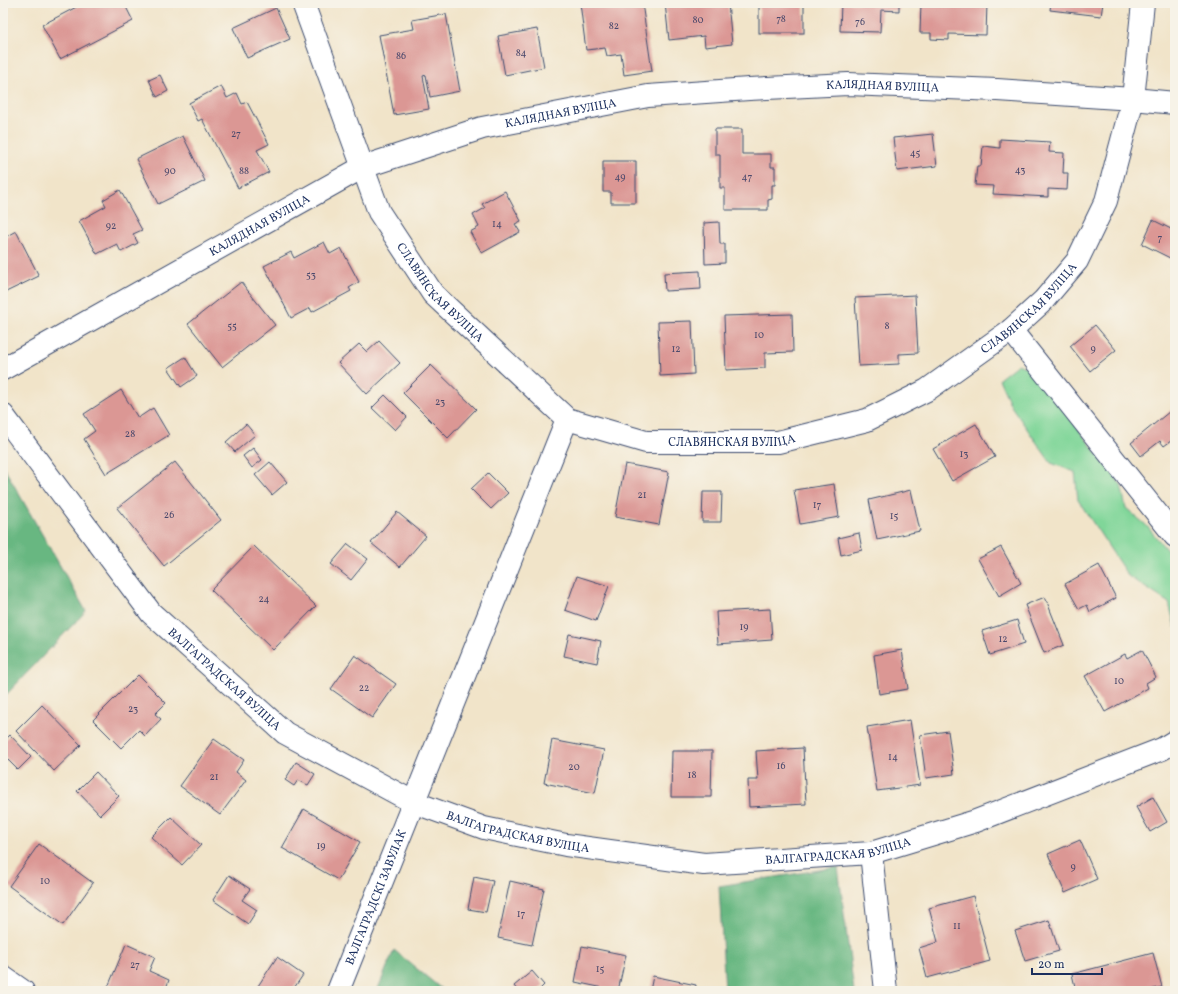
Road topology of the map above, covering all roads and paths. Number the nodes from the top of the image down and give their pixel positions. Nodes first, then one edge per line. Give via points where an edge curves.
1 (303, 3) edge
2 (1144, 3) edge
3 (1133, 99) junction
4 (1175, 103) edge
5 (364, 167) junction
6 (1011, 330) junction
7 (3, 369) edge
8 (3, 415) edge
9 (567, 418) junction
10 (1175, 536) edge
11 (1175, 741) edge
12 (413, 802) junction
13 (871, 853) junction
14 (3, 977) edge
15 (24, 991) edge
16 (338, 991) edge
17 (886, 991) edge

1 - 5 street, СЛАВЯНСКАЯ ВУЛІЦА
2 - 3 street, СЛАВЯНСКАЯ ВУЛІЦА
3 - 4 street, КАЛЯДНАЯ ВУЛІЦА
3 - 5 street, КАЛЯДНАЯ ВУЛІЦА via 848,84 648,96 482,128
3 - 6 street, СЛАВЯНСКАЯ ВУЛІЦА via 1106,201 1077,261 1043,301
5 - 7 street, КАЛЯДНАЯ ВУЛІЦА
5 - 9 street, СЛАВЯНСКАЯ ВУЛІЦА via 379,212 432,294
6 - 9 street, СЛАВЯНСКАЯ ВУЛІЦА via 927,390 867,420 778,442 646,442
6 - 10 street
8 - 12 street, ВАЛГАГРАДСКАЯ ВУЛІЦА via 152,613 285,733
9 - 12 street, ВАЛГАГРАДСКІ ЗАВУЛАК
11 - 13 street, ВАЛГАГРАДСКАЯ ВУЛІЦА via 1162,749 976,821
12 - 13 street, ВАЛГАГРАДСКАЯ ВУЛІЦА via 484,828 559,844 704,864
12 - 16 street, ВАЛГАГРАДСКІ ЗАВУЛАК
13 - 17 street
14 - 15 street

